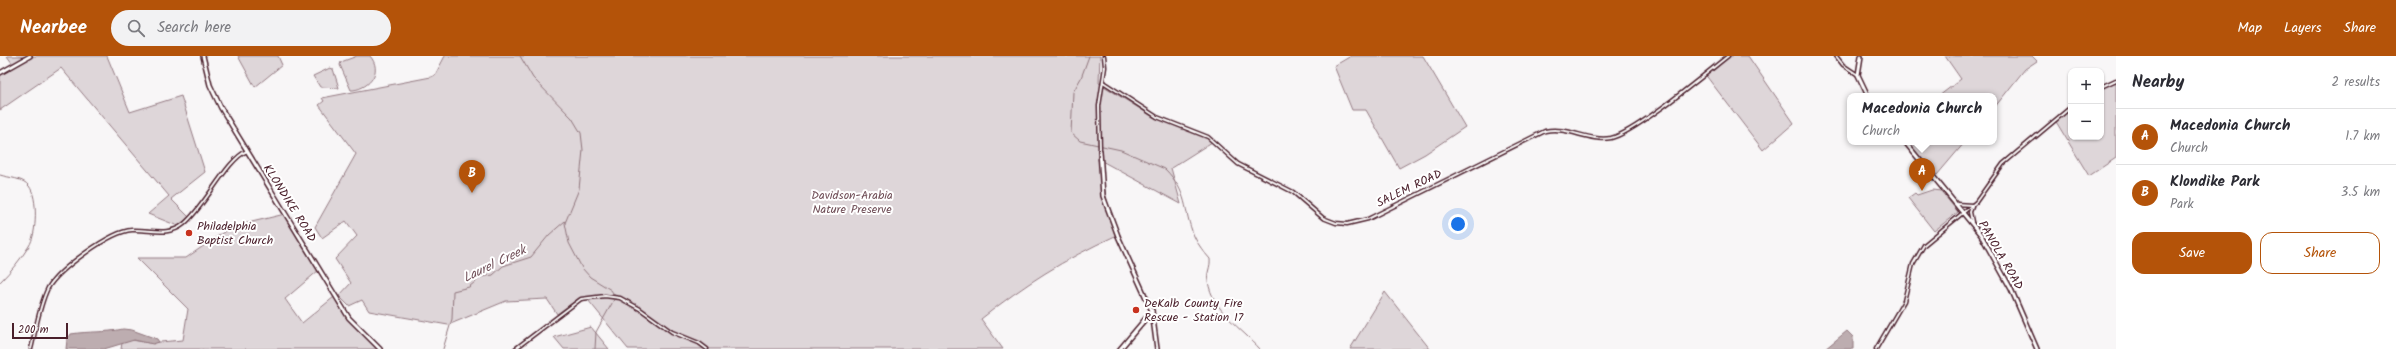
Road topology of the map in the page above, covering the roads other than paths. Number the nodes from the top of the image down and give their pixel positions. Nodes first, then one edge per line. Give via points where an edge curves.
1 (30, 56) edge
2 (203, 56) edge
3 (1104, 56) edge
4 (1728, 56) edge
5 (1836, 56) edge
6 (1861, 56) edge
7 (1858, 70) junction
8 (1853, 71) junction
9 (0, 72) edge
10 (1858, 75) junction
11 (2116, 80) edge
12 (1103, 82) junction
13 (2104, 86) edge
14 (1867, 93) edge
15 (2068, 110) edge
16 (1907, 145) edge
17 (247, 151) junction
18 (1100, 151) joint
19 (1956, 204) junction
20 (1974, 204) junction
21 (1963, 213) junction
22 (1972, 222) junction
23 (1152, 311) junction
24 (31, 349) edge
25 (380, 349) edge
26 (515, 349) edge
27 (707, 349) edge
28 (1120, 349) edge
29 (1157, 349) edge
30 (1876, 349) edge
31 (2037, 349) edge

1 - 9 main road
2 - 17 main road, KLONDIKE ROAD via 214,96
3 - 12 street
4 - 12 street, SALEM ROAD via 1623,134 1602,138 1563,129 1545,131 1368,219 1347,224 1323,218 1292,192 1238,164 1208,137 1157,117
5 - 8 street via 1844,66
6 - 7 main road
7 - 8 street
7 - 10 main road
8 - 10 street
10 - 14 main road
11 - 13 street
12 - 18 street via 1099,106
15 - 20 street via 2003,164
16 - 19 main road, PANOLA ROAD
17 - 24 street via 230,165 210,196 181,227 165,232 132,230 118,233 61,273 47,290
17 - 25 main road, KLONDIKE ROAD via 349,318
18 - 23 main road via 1101,187 1105,205
19 - 20 street
19 - 21 main road, PANOLA ROAD
20 - 21 street
20 - 22 street via 1970,212
21 - 22 main road, PANOLA ROAD
21 - 30 street via 1930,238 1920,251 1913,264 1904,301
22 - 31 main road, PANOLA ROAD via 2011,289
23 - 28 main road
23 - 29 main road
26 - 27 street via 581,299 605,296 620,298 672,332 700,343

